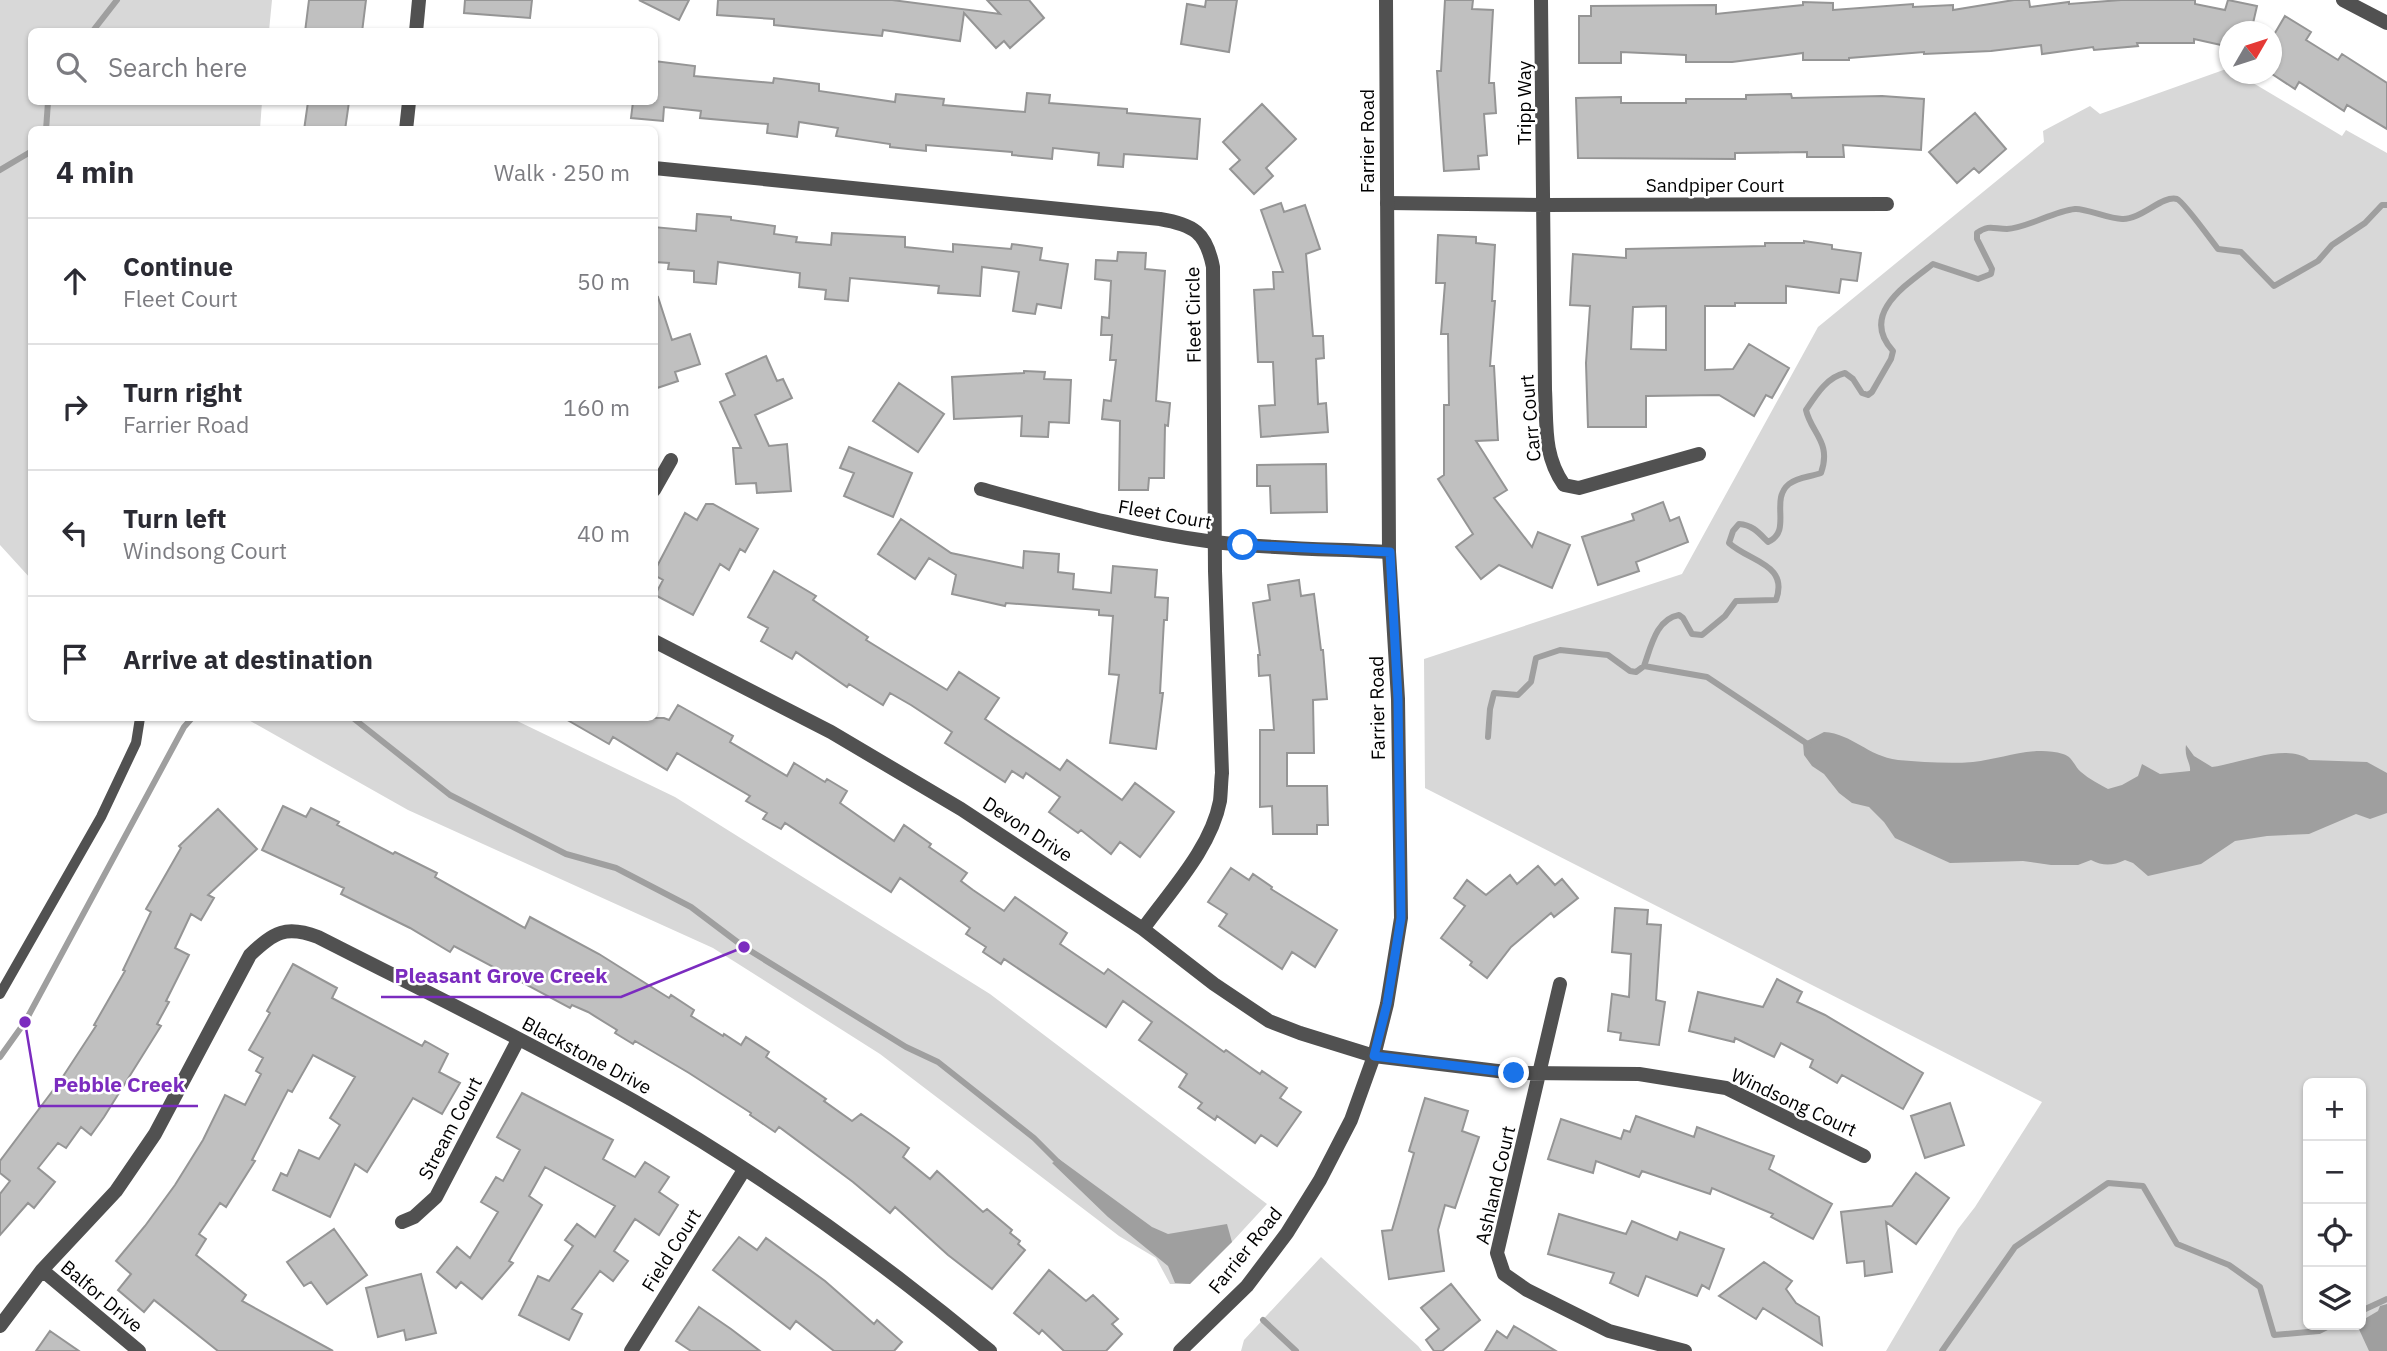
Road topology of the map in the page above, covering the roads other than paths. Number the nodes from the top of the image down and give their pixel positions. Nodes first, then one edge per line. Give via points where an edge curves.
1 (419, 0) edge
2 (1386, 0) edge
3 (1541, 0) edge
4 (2343, 0) edge
5 (2387, 23) edge
6 (416, 28) edge
7 (409, 105) edge
8 (406, 126) edge
9 (658, 167) edge
10 (1387, 203) junction
11 (1887, 204) dead end
12 (1544, 205) junction
13 (1699, 454) dead end
14 (671, 460) dead end
15 (658, 484) edge
16 (981, 489) dead end
17 (1216, 542) junction
18 (1390, 552) junction
19 (658, 643) edge
20 (140, 721) edge
21 (1143, 929) junction
22 (1560, 984) dead end
23 (0, 994) edge
24 (518, 1040) junction
25 (1374, 1056) junction
26 (1539, 1074) junction
27 (1864, 1156) dead end
28 (744, 1170) junction
29 (402, 1222) dead end
30 (42, 1270) junction
31 (0, 1326) edge
32 (139, 1351) edge
33 (631, 1351) edge
34 (990, 1351) edge
35 (1180, 1351) edge
36 (1685, 1351) edge

1 - 6 street
2 - 10 street, Farrier Road
3 - 12 street, Tripp Way
4 - 5 street
7 - 8 street
9 - 17 street, Fleet Circle via 1160,219 1200,233 1213,267
10 - 12 street, Sandpiper Court
10 - 18 street, Farrier Road
11 - 12 street, Sandpiper Court
12 - 13 street, Carr Court via 1545,390 1548,453 1554,470 1564,485 1579,488
14 - 15 street
16 - 17 street, Fleet Court via 1112,524
17 - 18 street, Fleet Court
17 - 21 street, Fleet Circle via 1219,801 1197,853
18 - 25 street, Farrier Road via 1398,699 1401,918
19 - 21 street, Devon Drive via 897,769
20 - 23 lane via 136,743 101,817
21 - 25 street, Devon Drive via 1269,1021
22 - 26 street, Ashland Court
24 - 28 street, Blackstone Drive via 633,1101
24 - 29 street, Stream Court via 436,1197
24 - 30 street, Blackstone Drive via 318,937 284,930 250,955 155,1134 116,1191
25 - 26 street, Windsong Court
25 - 35 street, Farrier Road via 1345,1132 1287,1233 1247,1286
26 - 27 street, Windsong Court via 1639,1074 1726,1088
26 - 36 street, Ashland Court via 1497,1253 1504,1274 1609,1331
28 - 33 street, Field Court
28 - 34 street, Blackstone Drive via 880,1264
30 - 31 street, Blackstone Drive
30 - 32 street, Balfor Drive

